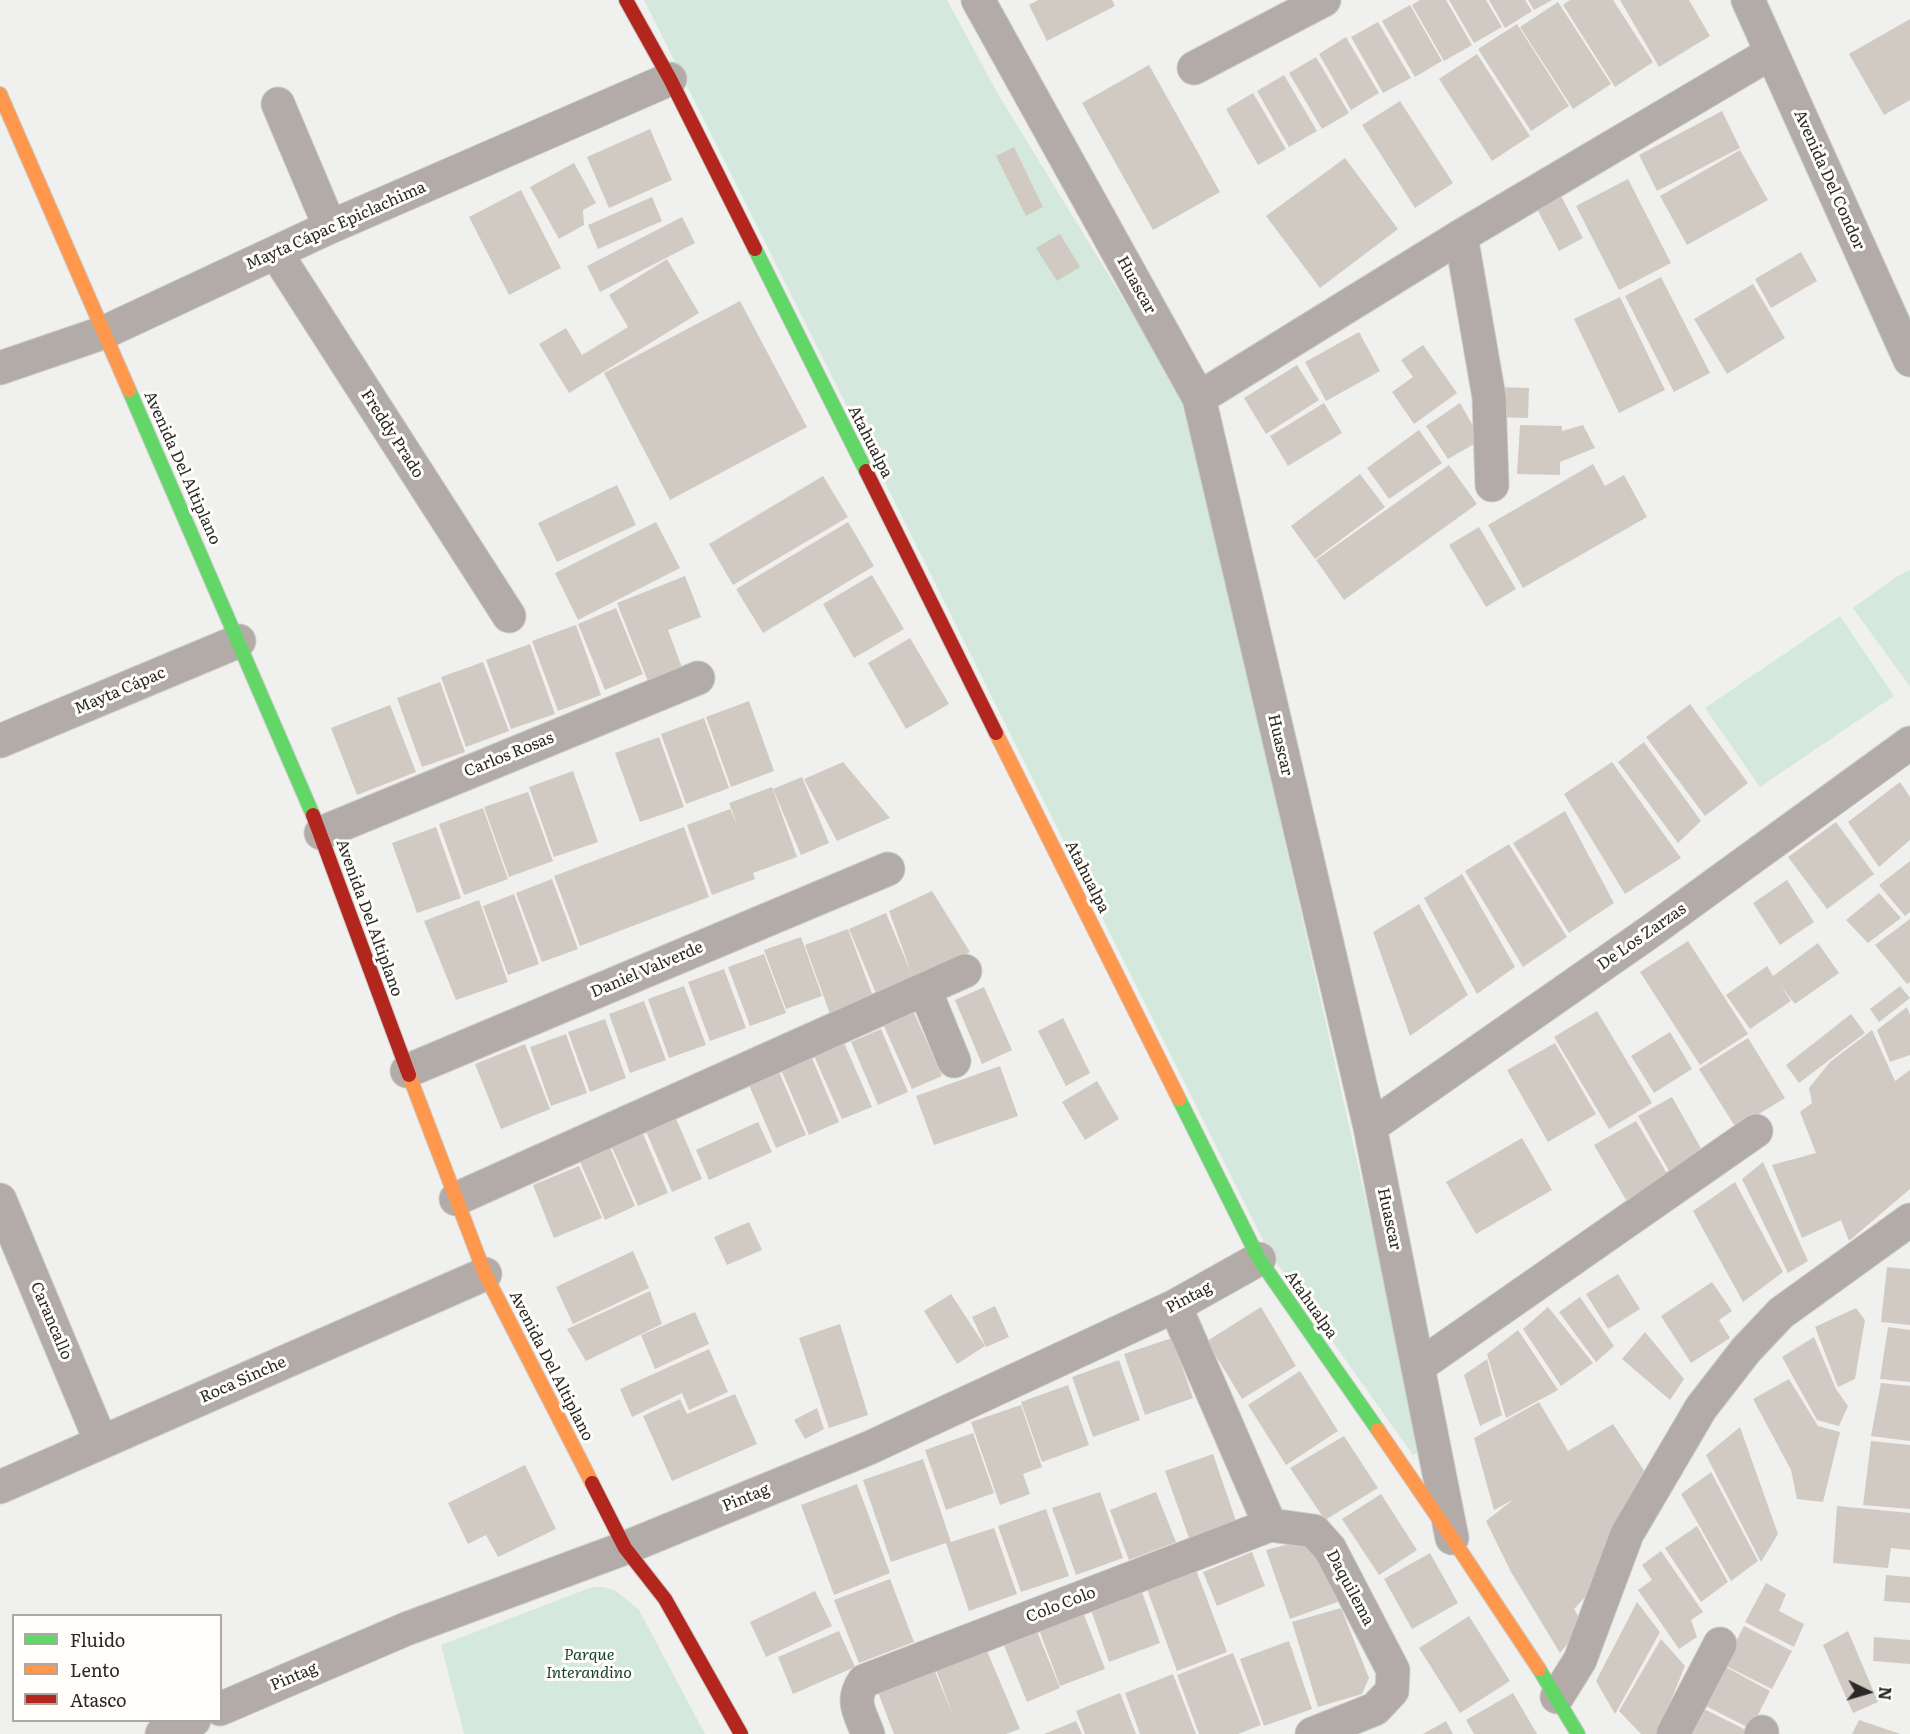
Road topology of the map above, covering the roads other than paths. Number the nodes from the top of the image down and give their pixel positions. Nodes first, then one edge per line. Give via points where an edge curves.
1 (626, 0) edge
2 (978, 0) edge
3 (1324, 0) edge
4 (1748, 0) edge
5 (1771, 53) junction
6 (1194, 68) dead end
7 (670, 79) junction
8 (0, 94) edge
9 (278, 104) dead end
10 (330, 227) junction
11 (1461, 236) junction
12 (276, 253) junction
13 (105, 332) junction
14 (1910, 360) edge
15 (0, 368) edge
16 (1199, 398) junction
17 (1492, 485) dead end
18 (508, 616) dead end
19 (239, 641) junction
20 (698, 678) dead end
21 (0, 741) edge
22 (1910, 743) edge
23 (321, 833) junction
24 (888, 869) dead end
25 (965, 971) dead end
26 (925, 990) junction
27 (954, 1061) dead end
28 (407, 1071) junction
29 (1370, 1127) junction
30 (1756, 1131) dead end
31 (456, 1198) junction
32 (0, 1200) edge
33 (1910, 1220) edge
34 (1259, 1258) junction
35 (485, 1274) junction
36 (1175, 1306) junction
37 (1419, 1366) junction
38 (101, 1442) junction
39 (0, 1487) edge
40 (1270, 1525) junction
41 (1452, 1538) junction
42 (625, 1548) junction
43 (1720, 1644) dead end
44 (1557, 1697) junction
45 (222, 1708) edge
46 (189, 1722) edge
47 (162, 1734) edge
48 (741, 1734) edge
49 (868, 1734) edge
50 (1312, 1734) edge
51 (1578, 1734) edge
52 (1672, 1734) edge

1 - 7 street, Atahualpa
2 - 16 street, Huascar
3 - 6 street
4 - 5 street, Avenida Del Condor
5 - 11 street
5 - 14 street, Avenida Del Condor
7 - 10 street, Mayta Cápac Epiclachima
7 - 34 street, Atahualpa
8 - 13 street, Avenida Del Altiplano
9 - 10 street
10 - 12 street, Mayta Cápac Epiclachima
11 - 16 street
11 - 17 street via 1490,397
12 - 13 street, Mayta Cápac Epiclachima
12 - 18 street, Freddy Prado
13 - 15 street, Mayta Cápac Epiclachima
13 - 19 street, Avenida Del Altiplano
16 - 29 street, Huascar
19 - 21 street, Mayta Cápac
19 - 23 street, Avenida Del Altiplano
20 - 23 street, Carlos Rosas
22 - 29 street, De Los Zarzas via 1651,931
23 - 28 street, Avenida Del Altiplano
24 - 28 street, Daniel Valverde
25 - 26 street
26 - 27 street
26 - 31 street
28 - 31 street, Avenida Del Altiplano
29 - 37 street, Huascar
30 - 37 street
31 - 35 street, Avenida Del Altiplano
32 - 38 street, Carancallo
33 - 44 street via 1781,1313 1701,1408 1627,1534 1580,1660
34 - 36 street, Pintag
34 - 41 street, Atahualpa
35 - 38 street, Roca Sinche
35 - 42 street, Avenida Del Altiplano
36 - 40 street
36 - 42 street, Pintag via 869,1448
37 - 41 street, Huascar
38 - 39 street, Roca Sinche
40 - 49 street, Colo Colo via 864,1681 856,1691 856,1704
40 - 50 street, Daquilema via 1314,1531 1330,1549 1393,1670 1392,1691 1375,1709
41 - 44 street, Atahualpa
42 - 45 street, Pintag via 406,1629
42 - 48 street, Avenida Del Altiplano via 666,1599
43 - 52 street
44 - 51 street, Atahualpa
46 - 47 street

